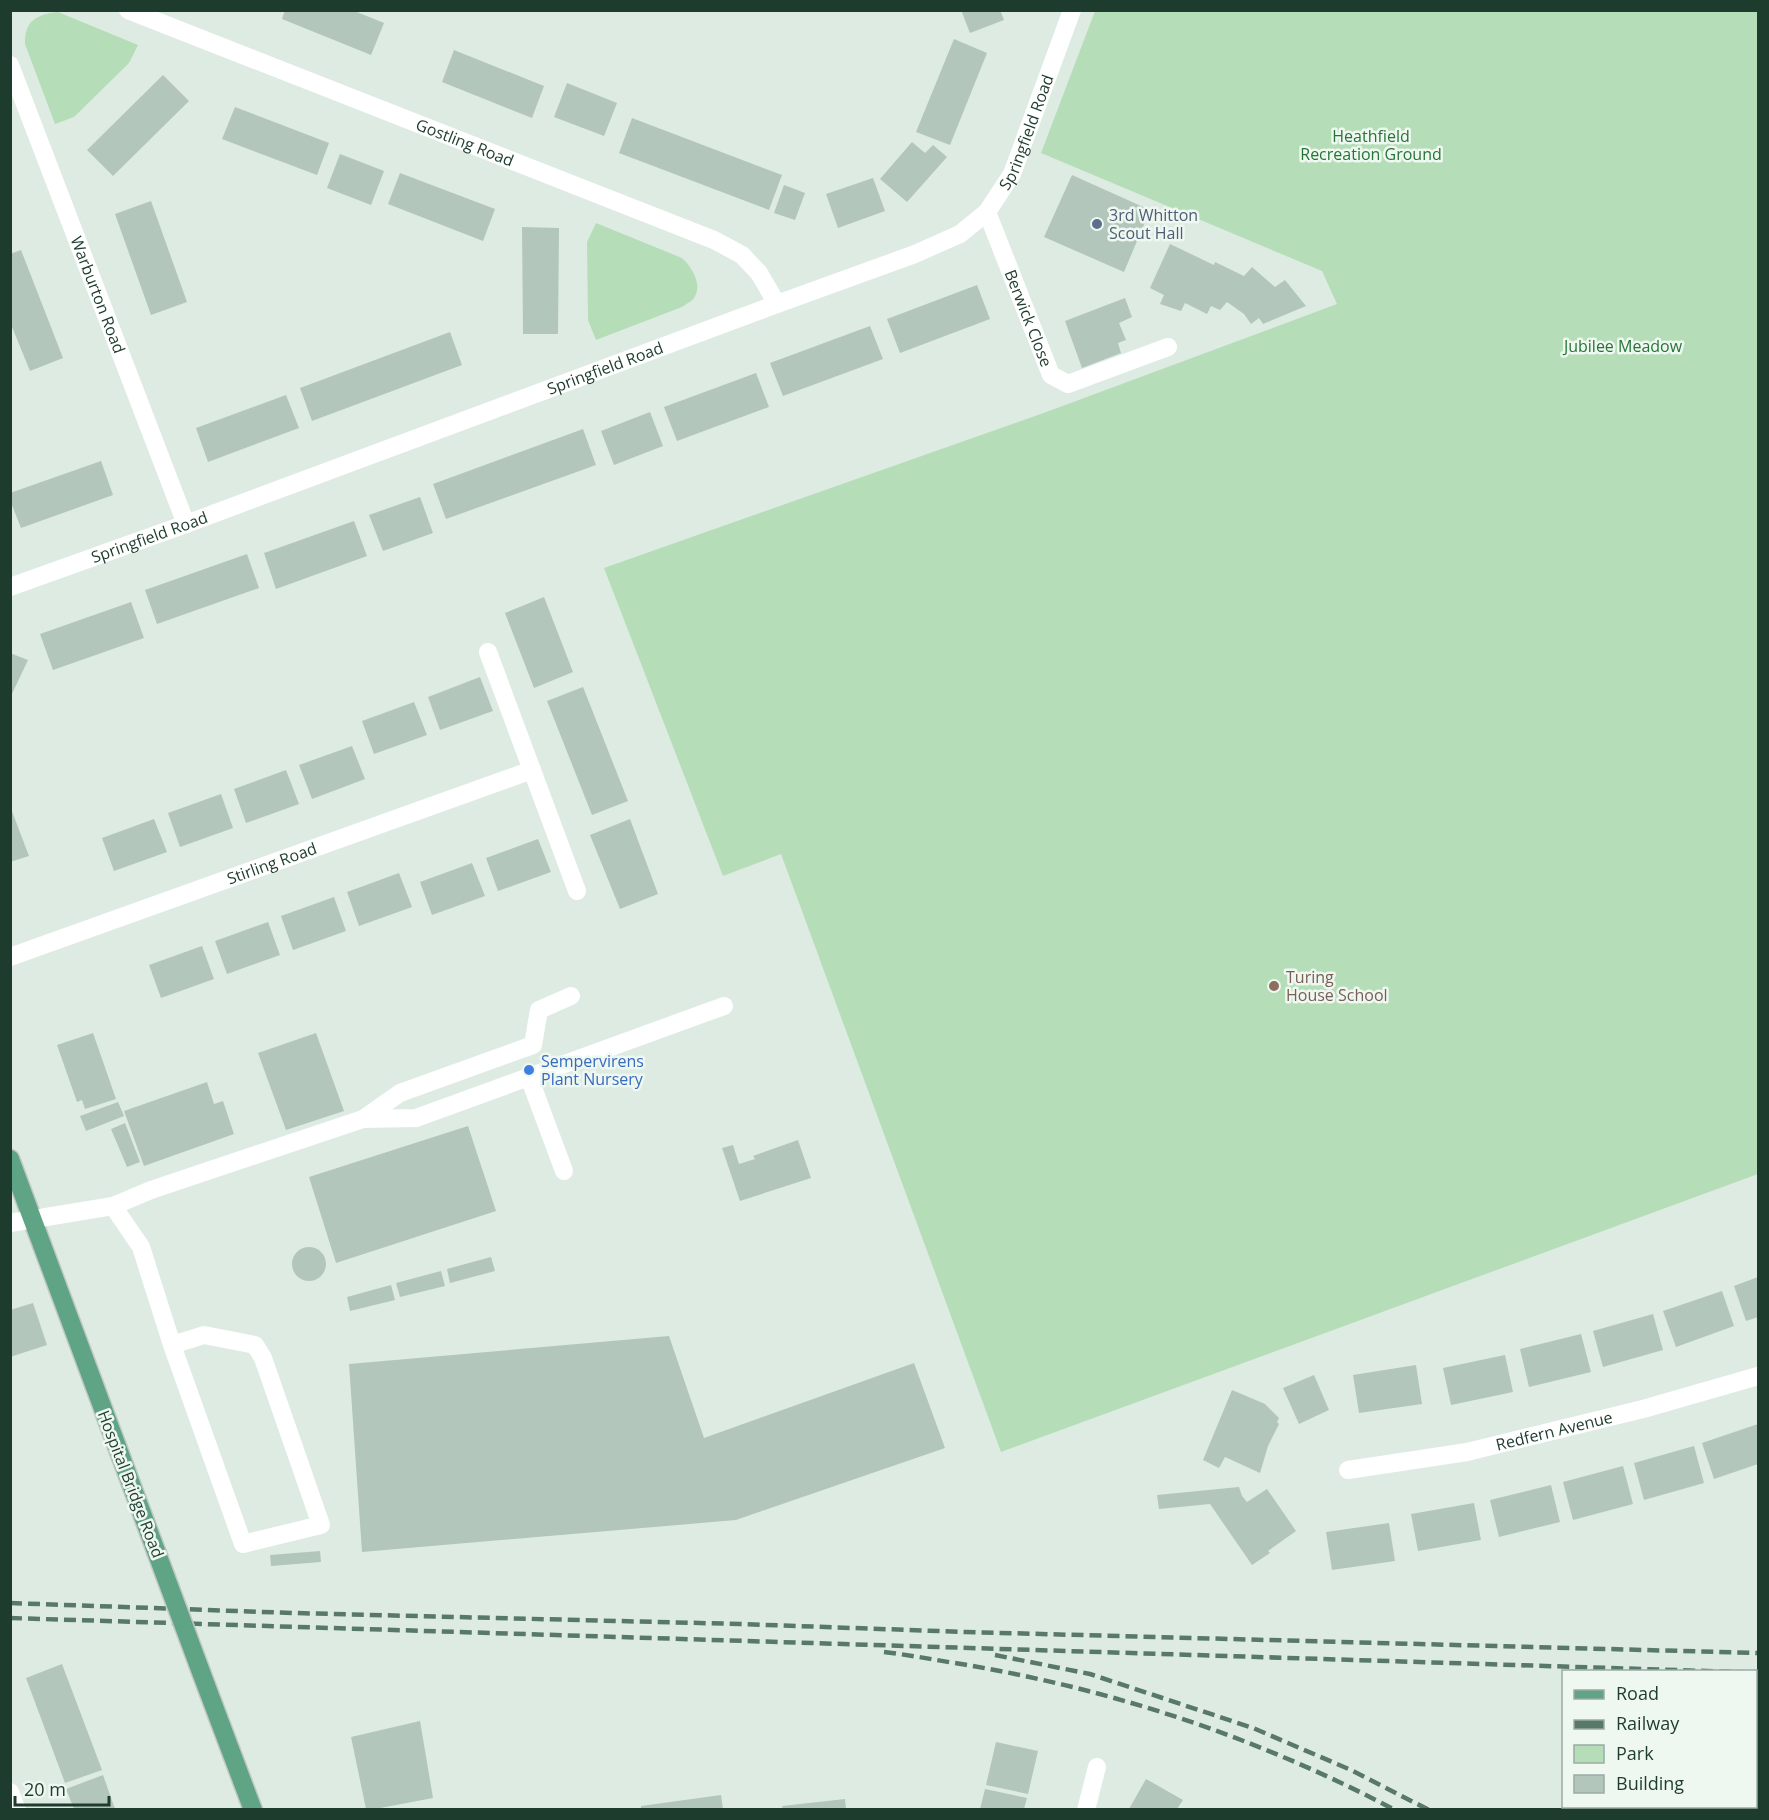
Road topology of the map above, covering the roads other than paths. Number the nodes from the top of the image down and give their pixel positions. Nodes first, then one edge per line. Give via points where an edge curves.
1 (128, 10) edge
2 (1072, 10) edge
3 (10, 65) edge
4 (987, 212) junction
5 (777, 303) junction
6 (1168, 347) dead end
7 (186, 524) junction
8 (10, 587) edge
9 (488, 652) dead end
10 (532, 770) junction
11 (577, 891) dead end
12 (10, 957) edge
13 (571, 996) dead end
14 (724, 1006) dead end
15 (529, 1077) junction
16 (363, 1119) junction
17 (10, 1159) edge
18 (564, 1171) dead end
19 (113, 1206) junction
20 (32, 1219) junction
21 (10, 1223) edge
22 (172, 1345) junction
23 (1758, 1376) edge
24 (1348, 1470) dead end
25 (1097, 1767) dead end
26 (10, 1792) edge
27 (17, 1809) edge
28 (253, 1809) edge
29 (1086, 1809) edge

1 - 5 street, Gostling Road via 714,240 742,255 759,273
2 - 4 street, Springfield Road via 1012,174
3 - 7 street, Warburton Road
4 - 5 street, Springfield Road via 960,234 924,250
4 - 6 street, Berwick Close via 1051,375 1068,384
5 - 7 street, Springfield Road
7 - 8 street, Springfield Road
9 - 10 street
10 - 11 street
10 - 12 street, Stirling Road
13 - 16 street via 539,1010 533,1045 400,1093
14 - 15 street
15 - 16 street via 416,1118
15 - 18 street
16 - 19 street
17 - 20 main road, Hospital Bridge Road
19 - 20 street
19 - 22 street via 141,1247
20 - 21 street
20 - 28 main road, Hospital Bridge Road, bridge
22 - 22 street via 204,1335 255,1345 263,1358 321,1525 243,1544
23 - 24 street, Redfern Avenue via 1467,1452
25 - 29 street
26 - 27 street

